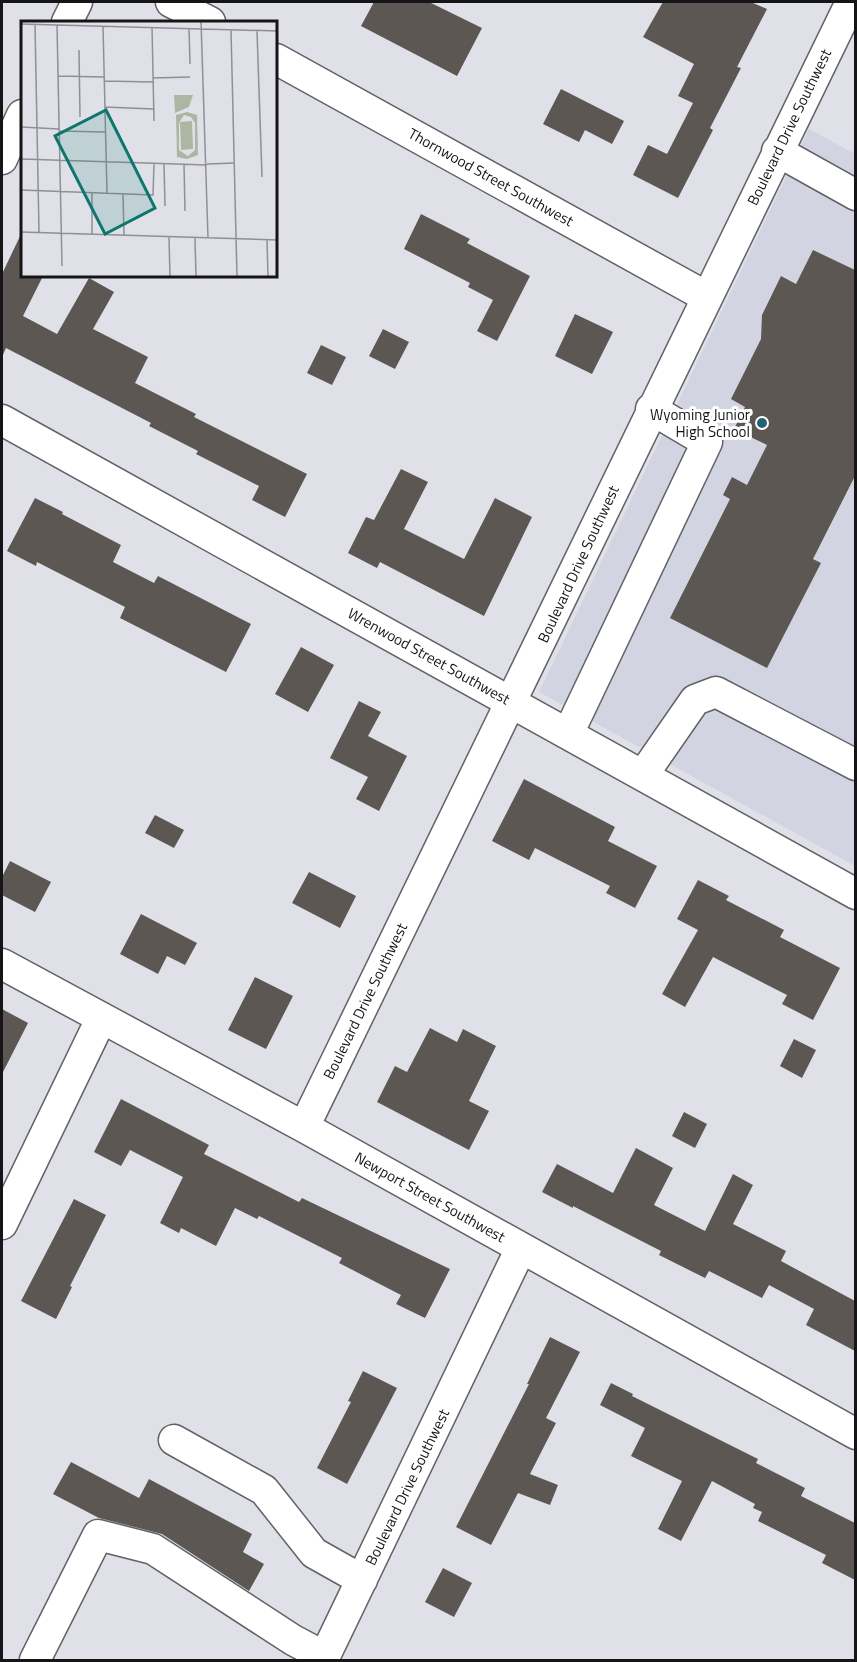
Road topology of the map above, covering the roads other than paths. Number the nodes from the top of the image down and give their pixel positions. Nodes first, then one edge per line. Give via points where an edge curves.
1 (76, 2) edge
2 (171, 2) edge
3 (851, 2) edge
4 (66, 21) edge
5 (208, 21) edge
6 (278, 60) edge
7 (21, 117) edge
8 (777, 151) junction
9 (2, 159) edge
10 (855, 195) edge
11 (705, 296) junction
12 (651, 409) junction
13 (2, 420) edge
14 (512, 702) junction
15 (568, 734) junction
16 (855, 765) edge
17 (643, 775) junction
18 (855, 894) edge
19 (2, 964) edge
20 (101, 1018) junction
21 (304, 1127) junction
22 (2, 1224) edge
23 (522, 1248) junction
24 (855, 1434) edge
25 (174, 1440) dead end
26 (362, 1580) junction
27 (324, 1659) edge
28 (35, 1660) edge

1 - 4 street
2 - 5 street
3 - 8 street, Boulevard Drive Southwest
6 - 11 street, Thornwood Street Southwest
7 - 9 street
8 - 10 street
8 - 11 street, Boulevard Drive Southwest
11 - 12 street, Boulevard Drive Southwest
12 - 14 street, Boulevard Drive Southwest
12 - 15 street via 707,442
13 - 14 street, Wrenwood Street Southwest
14 - 15 street, Wrenwood Street Southwest
14 - 21 street, Boulevard Drive Southwest
15 - 17 street, Wrenwood Street Southwest
16 - 17 street via 716,692 695,700
17 - 18 street, Wrenwood Street Southwest
19 - 20 street, Newport Street Southwest
20 - 21 street, Newport Street Southwest
20 - 22 street
21 - 23 street, Newport Street Southwest
23 - 24 street, Newport Street Southwest
23 - 26 street, Boulevard Drive Southwest
25 - 26 street via 264,1490 314,1553
26 - 27 street, Boulevard Drive Southwest
27 - 28 street via 153,1549 98,1534

